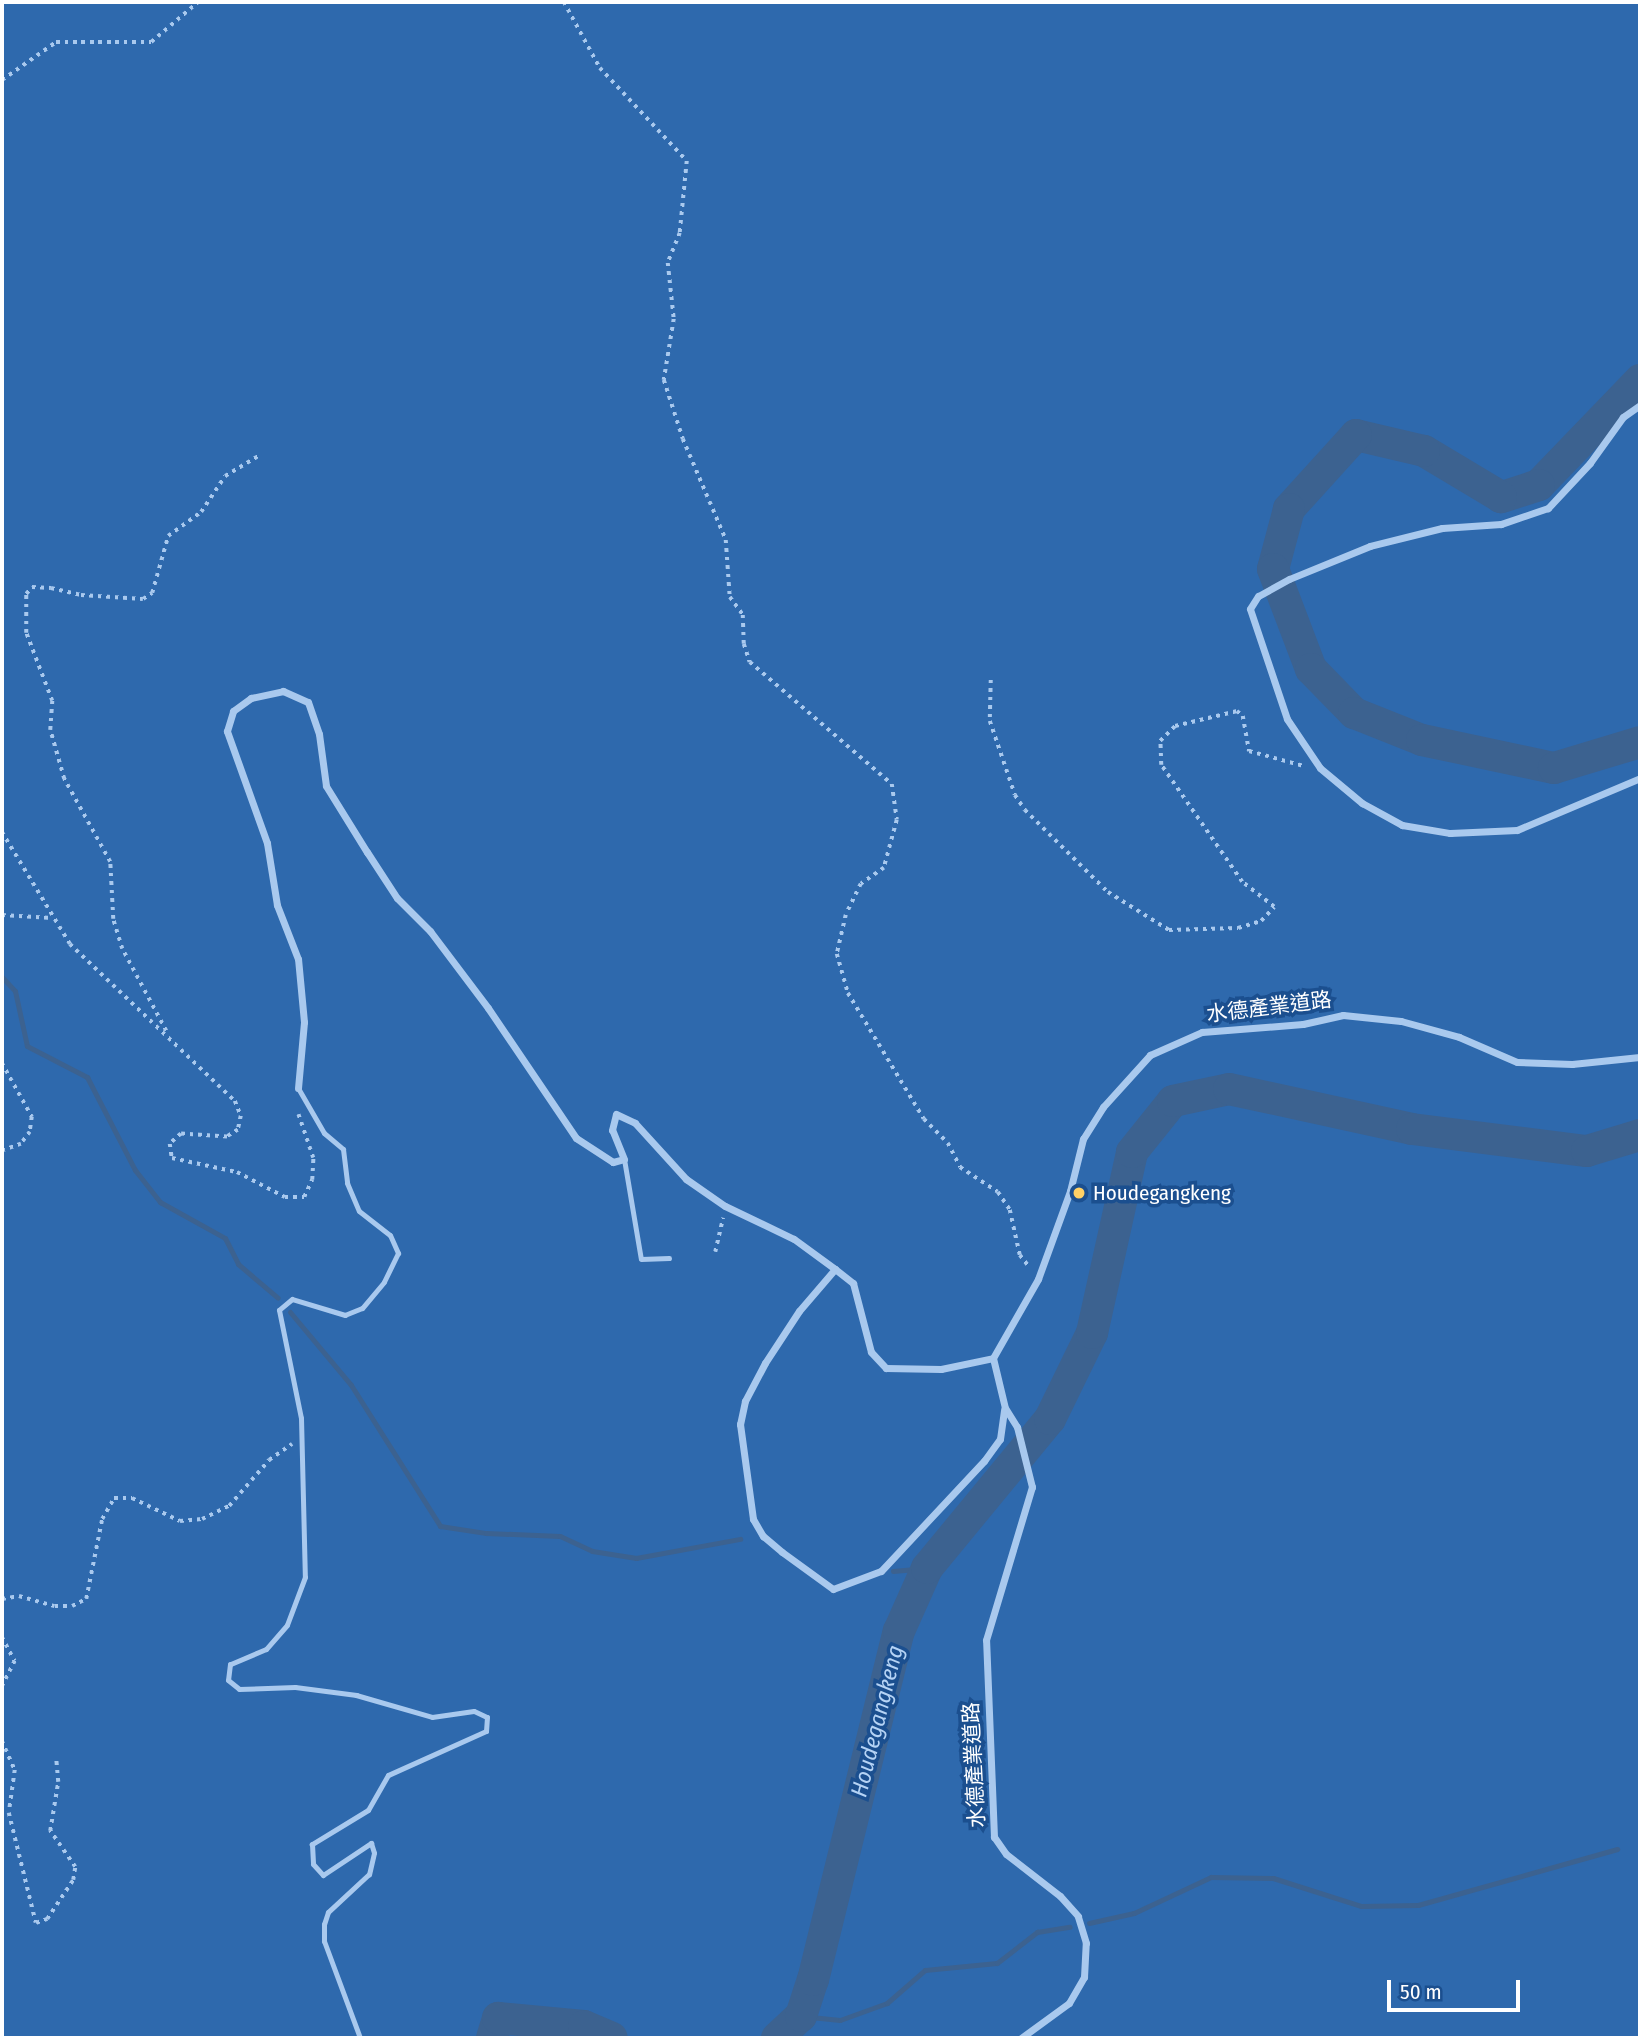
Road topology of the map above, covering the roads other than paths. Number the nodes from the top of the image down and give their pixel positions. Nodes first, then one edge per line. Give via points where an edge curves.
1 (1640, 405) edge
2 (1640, 778) edge
3 (1640, 1057) edge
4 (298, 1088) joint
5 (624, 1158) junction
6 (669, 1258) dead end
7 (835, 1269) junction
8 (993, 1358) junction
9 (1004, 1408) junction
10 (360, 2038) edge
11 (1021, 2038) edge

1 - 2 street via 1623,417 1590,463 1548,508 1501,524 1470,523 1370,546 1289,579 1258,597 1250,609 1287,719 1320,768 1362,803 1402,825 1450,833 1517,830
3 - 8 street, 水德產業道路 via 1572,1064 1517,1062 1459,1037 1401,1021 1343,1015 1303,1024 1202,1032 1150,1055 1104,1107 1083,1139 1070,1191 1038,1279
4 - 5 street via 304,1022 298,959 277,905 267,843 227,731 233,711 251,698 284,691 308,702 319,734 326,786 397,898 430,931 480,997 576,1138 613,1162
4 - 10 lane via 324,1133 343,1149 347,1183 359,1211 390,1235 398,1253 384,1282 362,1308 345,1315 292,1299 279,1310 296,1382 305,1577 286,1625 266,1649 230,1664 228,1679 239,1689 307,1688 356,1695 432,1717 474,1711 487,1717 486,1731 388,1775 368,1810 312,1844 313,1864 323,1875 371,1843 374,1853 369,1874 328,1912 324,1924 324,1941
5 - 6 lane via 641,1259
5 - 7 street via 612,1130 617,1114 635,1123 686,1179 725,1206 794,1239
7 - 8 street via 853,1283 871,1352 886,1368 941,1369
7 - 9 street via 799,1311 744,1401 740,1424 753,1519 773,1544 832,1589 881,1571 984,1461 1000,1439
8 - 9 street
9 - 11 street, 水德產業道路 via 1017,1427 1032,1487 986,1640 994,1837 1006,1854 1078,1916 1086,1943 1084,1977 1069,2003

